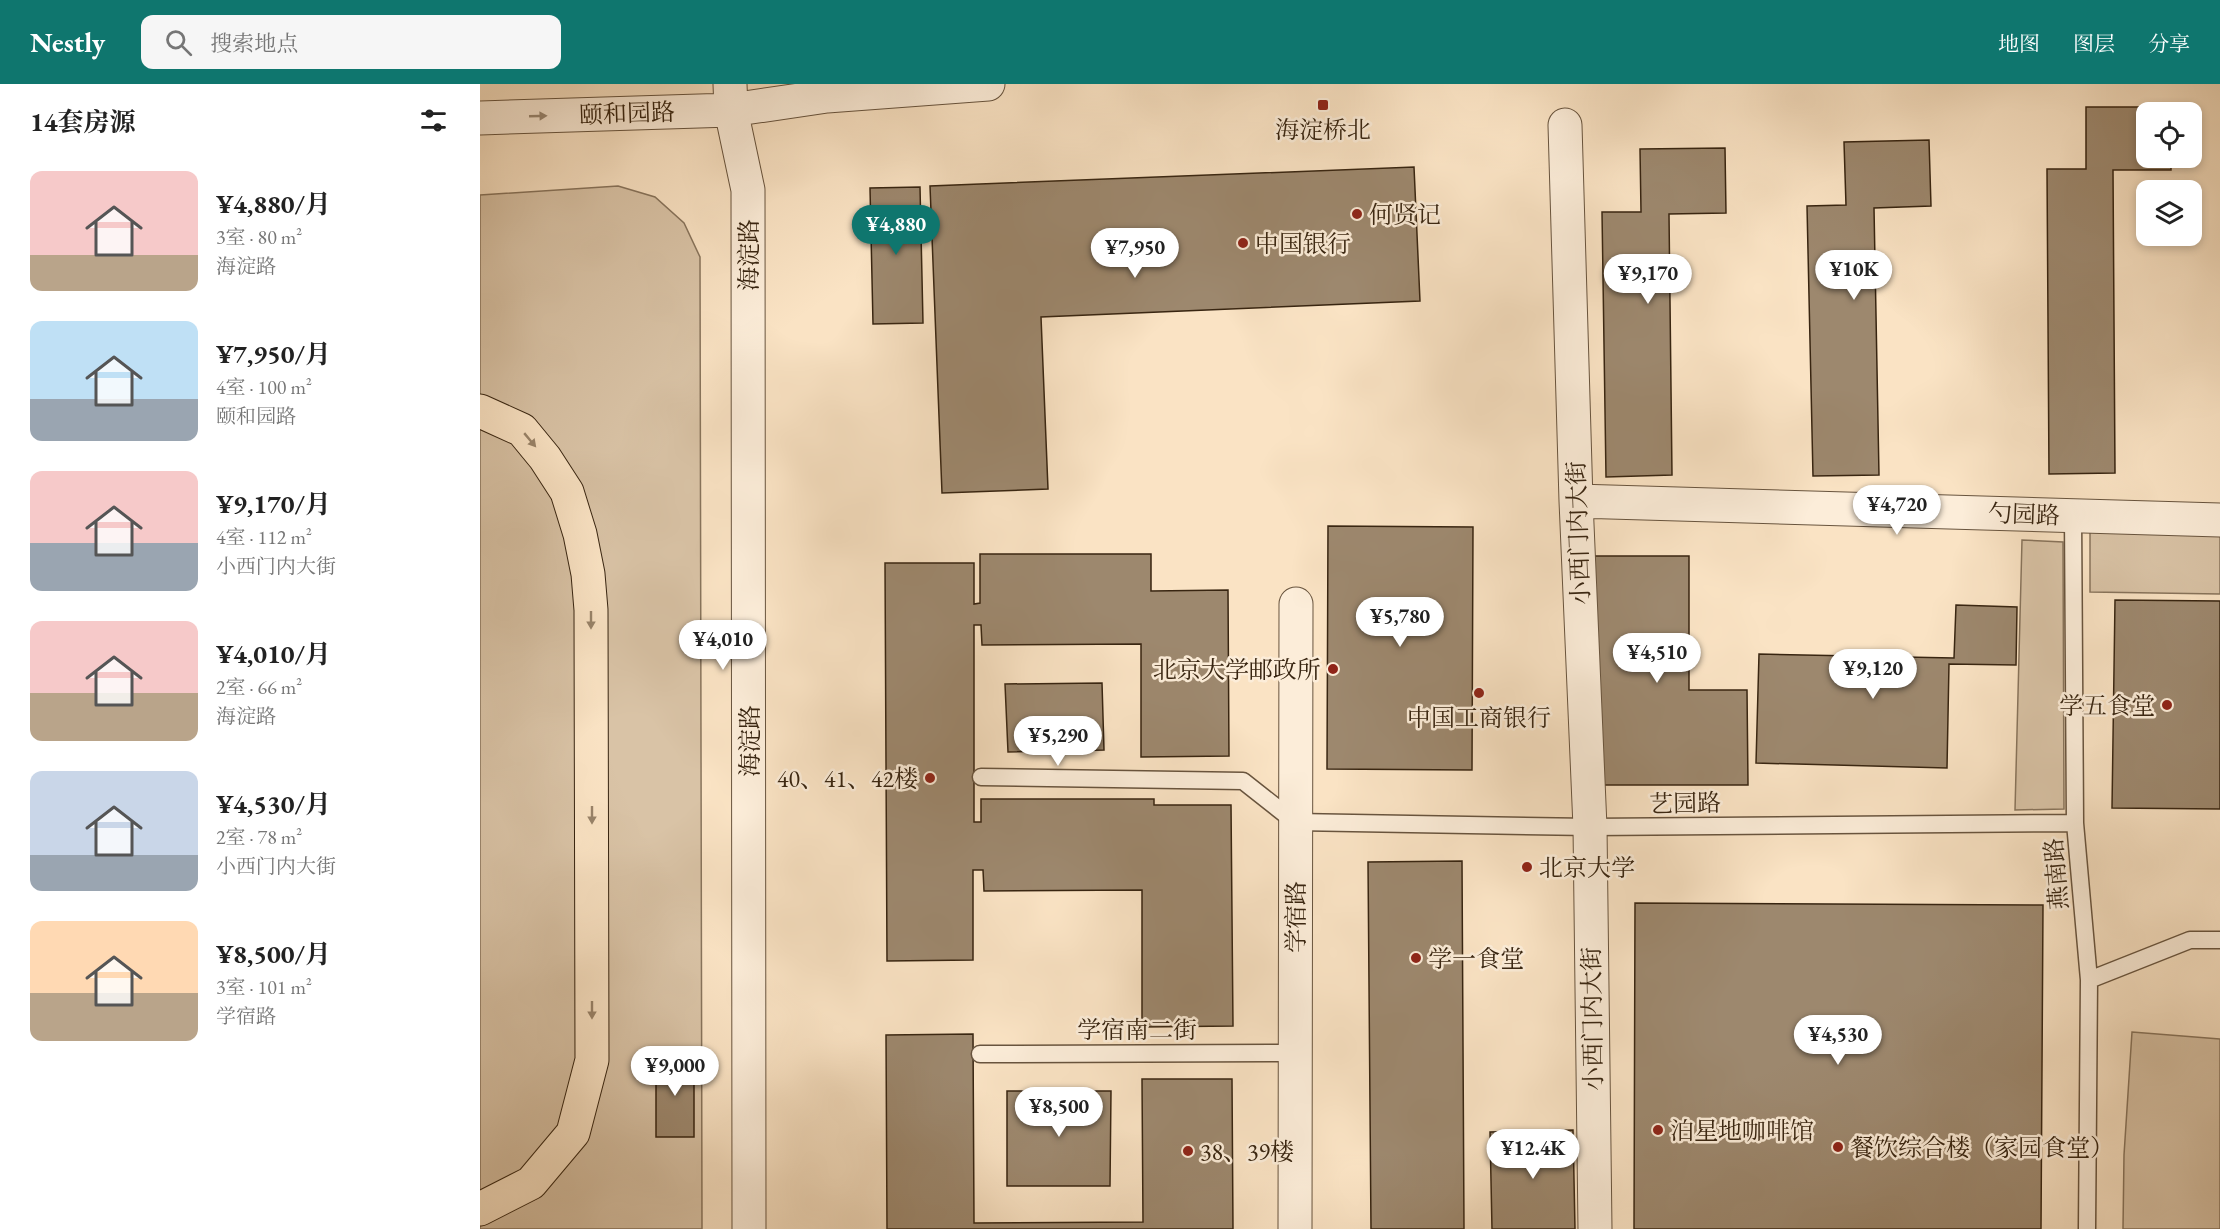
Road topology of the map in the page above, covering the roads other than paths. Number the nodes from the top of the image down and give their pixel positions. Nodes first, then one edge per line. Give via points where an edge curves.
1 (988, 84) edge
2 (730, 97) edge
3 (480, 118) edge
4 (1565, 125) dead end
5 (480, 411) edge
6 (1576, 501) junction
7 (2073, 515) junction
8 (2220, 520) edge
9 (1296, 604) dead end
10 (981, 777) dead end
11 (1295, 822) junction
12 (2075, 823) junction
13 (1590, 827) junction
14 (2220, 940) edge
15 (2089, 980) junction
16 (1295, 1053) junction
17 (980, 1054) dead end
18 (480, 1209) edge
19 (750, 1229) edge
20 (1295, 1229) edge
21 (1595, 1229) edge
22 (2086, 1229) edge

1 - 2 street, 颐和园路 via 827,96
3 -> 2 street, 颐和园路
2 - 19 street, 海淀路 via 748,190
4 - 6 street, 小西门内大街
5 -> 18 highway via 522,430 545,458 567,492 588,574 592,1060 573,1133 531,1183
6 - 7 street, 勺园路
6 - 13 street, 小西门内大街
7 - 8 street, 勺园路
7 - 12 lane, 燕南路
9 - 11 street, 学宿路
10 - 11 lane via 1243,781
11 - 13 lane, 艺园路
11 - 16 street, 学宿路
12 - 13 lane, 艺园路
12 - 15 lane, 燕南路
13 - 21 street, 小西门内大街
14 - 15 lane via 2190,940
15 - 22 lane, 燕南路
16 - 17 lane, 学宿南二街
16 - 20 street, 学宿路

